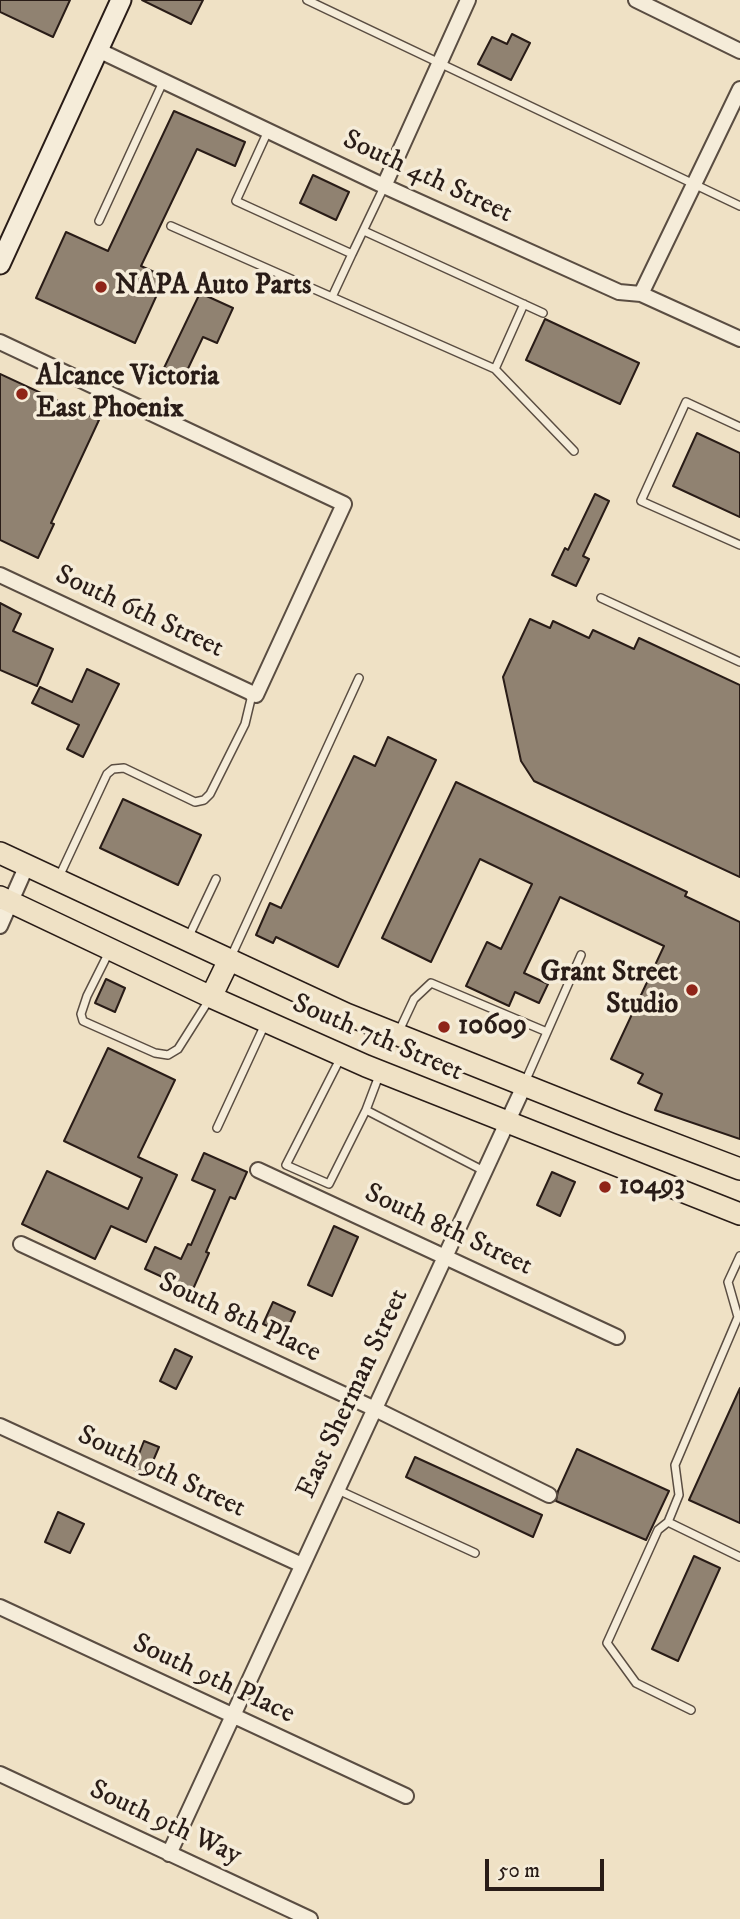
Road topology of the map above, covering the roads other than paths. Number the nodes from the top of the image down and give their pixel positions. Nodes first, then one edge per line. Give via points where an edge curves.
1 (121, 0) edge
2 (307, 0) edge
3 (468, 0) edge
4 (635, 0) edge
5 (98, 50) junction
6 (740, 51) edge
7 (440, 62) junction
8 (163, 82) junction
9 (740, 89) edge
10 (268, 131) junction
11 (694, 185) junction
12 (384, 186) junction
13 (740, 206) edge
14 (99, 220) dead end
15 (171, 226) dead end
16 (364, 231) junction
17 (352, 254) junction
18 (0, 264) edge
19 (641, 294) junction
20 (332, 297) junction
21 (524, 304) junction
22 (543, 313) dead end
23 (740, 339) edge
24 (0, 342) edge
25 (495, 369) junction
26 (740, 427) edge
27 (574, 451) dead end
28 (740, 545) edge
29 (0, 575) edge
30 (601, 598) dead end
31 (740, 662) edge
32 (359, 678) dead end
33 (252, 692) junction
34 (0, 853) edge
35 (27, 865) junction
36 (58, 880) junction
37 (216, 880) dead end
38 (5, 900) edge
39 (0, 926) edge
40 (187, 940) junction
41 (110, 949) junction
42 (581, 955) dead end
43 (229, 960) junction
44 (211, 997) junction
45 (266, 1022) junction
46 (547, 1032) junction
47 (397, 1035) junction
48 (342, 1055) junction
49 (381, 1072) junction
50 (524, 1086) junction
51 (366, 1110) junction
52 (506, 1123) junction
53 (217, 1128) dead end
54 (740, 1169) edge
55 (258, 1170) dead end
56 (484, 1171) junction
57 (740, 1214) edge
58 (21, 1244) dead end
59 (740, 1256) edge
60 (445, 1257) junction
61 (617, 1337) dead end
62 (375, 1409) junction
63 (0, 1426) edge
64 (337, 1489) junction
65 (549, 1495) dead end
66 (667, 1522) junction
67 (475, 1553) dead end
68 (740, 1557) edge
69 (302, 1565) junction
70 (0, 1607) edge
71 (691, 1710) dead end
72 (233, 1716) junction
73 (0, 1774) edge
74 (406, 1796) dead end
75 (169, 1854) junction
76 (310, 1919) edge

1 - 5 main road
2 - 7 lane
3 - 7 street
4 - 6 street
5 - 8 street, South 4th Street
5 - 18 main road
7 - 11 lane
7 - 12 street
8 - 10 street, South 4th Street
8 - 14 lane
9 - 11 street
10 - 12 street, South 4th Street
10 - 17 lane via 236,201
11 - 13 lane
11 - 19 street
12 - 16 lane
12 - 19 street, South 4th Street via 620,292
15 - 20 lane
16 - 17 lane
16 - 21 lane
17 - 20 lane
19 - 23 street, South 4th Street
20 - 25 lane
21 - 22 lane
21 - 25 lane
24 - 33 street via 344,504
25 - 27 lane
26 - 28 lane via 686,402 640,501
29 - 33 street, South 6th Street
30 - 31 lane
32 - 43 lane
33 - 36 lane via 245,724 204,800 195,802 124,768 113,769
34 - 35 main road, South 7th Street
35 - 36 main road, South 7th Street
35 - 38 street
36 - 40 main road, South 7th Street
37 - 40 lane
38 - 39 street
38 - 41 main road, South 7th Street
40 - 43 main road, South 7th Street
41 - 44 main road, South 7th Street
41 - 44 lane via 81,1014 83,1021 168,1055 178,1049
42 - 46 lane, East Sherman Street
43 - 44 main road
43 - 47 main road, South 7th Street
44 - 45 main road, South 7th Street
45 - 48 main road, South 7th Street
45 - 53 lane
46 - 47 lane via 431,983 414,999
46 - 50 lane, East Sherman Street
47 - 50 main road, South 7th Street
48 - 49 main road, South 7th Street
48 - 51 lane via 286,1165 329,1184
49 - 51 lane
49 - 52 main road, South 7th Street
50 - 52 street, East Sherman Street
50 - 54 main road, South 7th Street
51 - 56 lane
52 - 56 street, East Sherman Street
52 - 57 main road, South 7th Street
55 - 60 street, South 8th Street
56 - 60 street, East Sherman Street
58 - 62 street, South 8th Place
59 - 66 lane via 728,1282 738,1317 675,1465 680,1495
60 - 61 street, South 8th Street
60 - 62 street, East Sherman Street
62 - 64 street, East Sherman Street
62 - 65 street, South 8th Place
63 - 69 street, South 9th Street
64 - 67 lane
64 - 69 street, East Sherman Street
66 - 68 lane
66 - 71 lane via 658,1530 607,1643 636,1683
69 - 72 street, East Sherman Street
70 - 72 street, South 9th Place
72 - 74 street, South 9th Place
72 - 75 street, East Sherman Street
73 - 75 street, South 9th Way
75 - 76 street, South 9th Way

